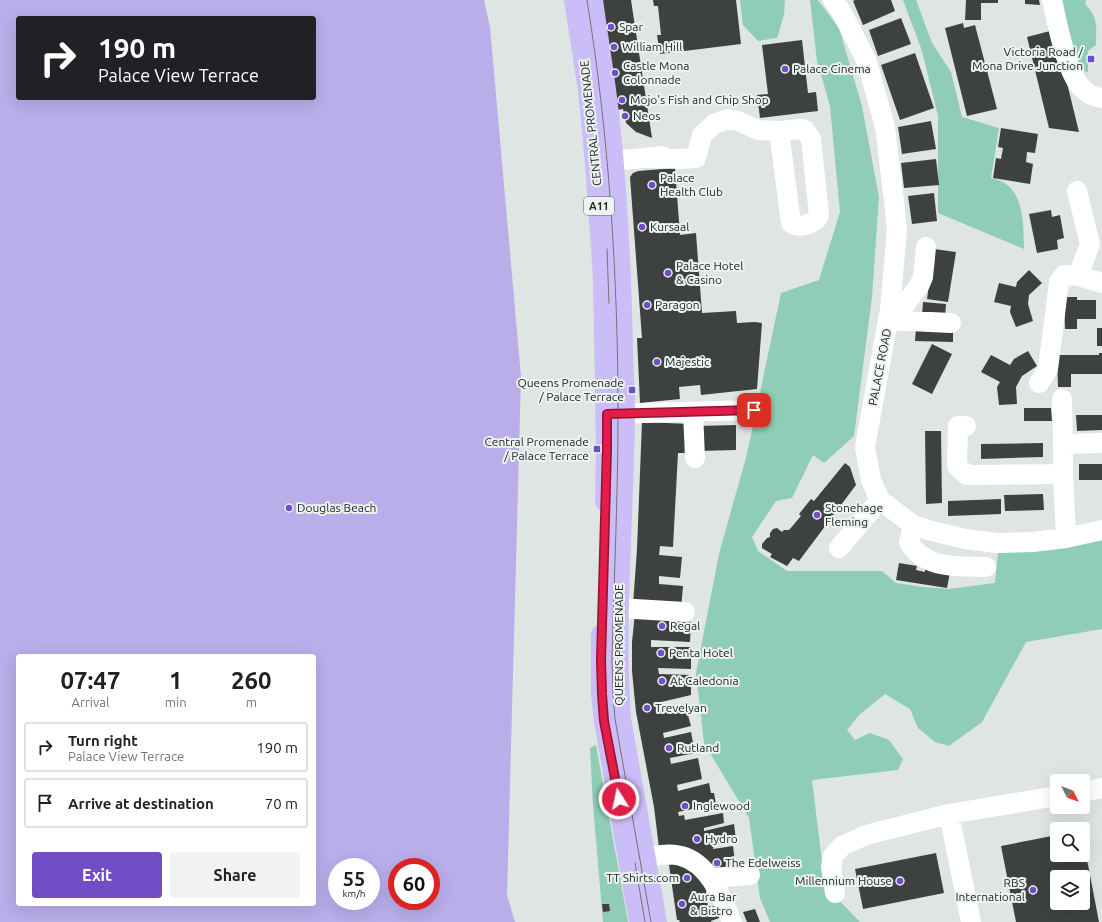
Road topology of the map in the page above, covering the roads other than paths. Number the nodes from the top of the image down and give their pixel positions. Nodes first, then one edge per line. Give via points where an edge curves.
1 (575, 0) edge
2 (592, 0) edge
3 (1052, 0) edge
4 (836, 4) edge
5 (1102, 98) edge
6 (779, 131) dead end
7 (604, 162) junction
8 (1077, 191) dead end
9 (926, 247) dead end
10 (1078, 276) junction
11 (1102, 283) edge
12 (890, 314) junction
13 (951, 323) dead end
14 (1039, 383) dead end
15 (1062, 399) dead end
16 (754, 410) dead end
17 (693, 412) junction
18 (615, 414) junction
19 (966, 426) dead end
20 (1102, 443) edge
21 (1063, 444) junction
22 (695, 458) dead end
23 (1063, 474) junction
24 (880, 500) junction
25 (913, 525) junction
26 (1102, 530) edge
27 (1066, 538) junction
28 (840, 548) dead end
29 (986, 568) dead end
30 (618, 608) junction
31 (685, 612) dead end
32 (1102, 788) edge
33 (1090, 791) edge
34 (1050, 797) edge
35 (949, 814) junction
36 (638, 861) junction
37 (750, 875) dead end
38 (711, 878) junction
39 (835, 893) dead end
40 (640, 922) edge
41 (656, 922) edge
42 (732, 922) edge
43 (971, 922) edge

1 - 7 main road, CENTRAL PROMENADE / A11 via 589,90
2 - 7 main road, CENTRAL PROMENADE / A11 via 605,89
3 - 5 street via 1071,71 1080,86 1091,96
4 - 12 street, PALACE ROAD via 866,62 885,126 897,230
6 - 7 street via 758,130 728,119 714,124 702,135 697,151
7 - 18 main road, CENTRAL PROMENADE / A11 via 620,277
8 - 10 street via 1090,244
9 - 12 street via 920,284 904,306
10 - 11 street
10 - 14 street via 1064,276 1059,282 1048,369
12 - 13 street
12 - 24 street, PALACE ROAD via 865,447 871,480
15 - 21 street
16 - 17 street
17 - 18 street
17 - 22 street
18 - 30 main road, QUEENS PROMENADE / A11
18 - 36 main road, QUEENS PROMENADE / A11 via 607,448 602,694 604,721
19 - 23 street via 958,426 957,466 966,475
20 - 21 street
21 - 23 street
23 - 27 street
24 - 25 street, PALACE ROAD
24 - 28 street
25 - 27 street, PALACE ROAD via 965,539 997,543
25 - 29 street via 909,542 914,551 927,561 947,566
26 - 27 street, PALACE ROAD
30 - 31 street
30 - 36 main road, QUEENS PROMENADE / A11 via 620,718
32 - 33 street
34 - 35 street
35 - 39 street via 866,835 842,846 833,856 831,867
35 - 43 street
36 - 38 street via 659,856 681,856 694,861
36 - 40 main road, QUEENS PROMENADE / A11
36 - 41 main road, QUEENS PROMENADE / A11
37 - 38 street
38 - 42 street

